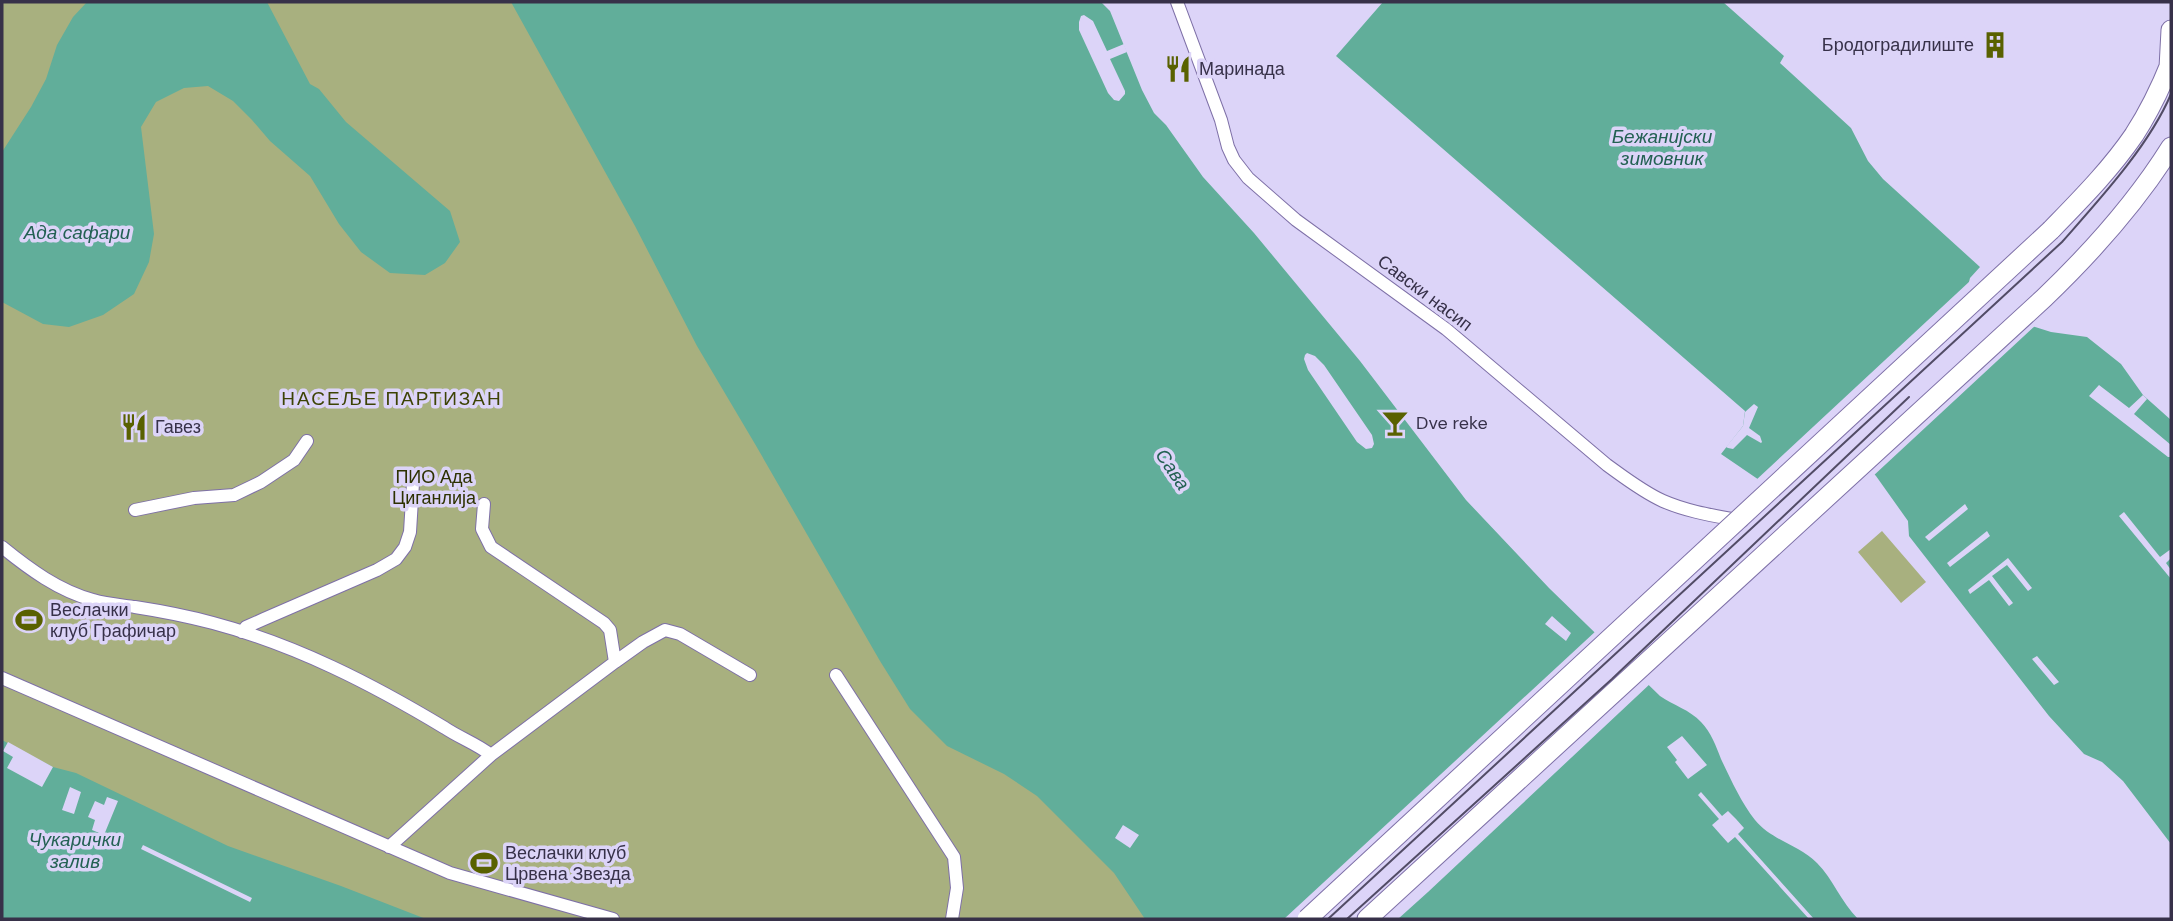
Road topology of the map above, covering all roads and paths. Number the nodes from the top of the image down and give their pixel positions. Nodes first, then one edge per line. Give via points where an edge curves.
1 (1177, 2) edge
2 (2171, 30) edge
3 (2170, 65) edge
4 (2171, 147) edge
5 (307, 441) dead end
6 (413, 483) dead end
7 (484, 504) dead end
8 (135, 510) dead end
9 (1746, 522) dead end
10 (2, 547) edge
11 (242, 632) junction
12 (615, 662) junction
13 (836, 675) dead end
14 (750, 676) dead end
15 (2, 678) edge
16 (491, 755) junction
17 (389, 847) junction
18 (613, 919) edge
19 (952, 919) edge
20 (1307, 919) edge
21 (1367, 919) edge

1 - 9 street, Савски насип via 1234,160 1259,188 1447,329 1628,480 1663,501
2 - 3 main road
3 - 20 main road, bridge via 2134,134 2051,230
4 - 21 main road via 2149,181 2083,260
5 - 8 street via 294,460 234,495
6 - 11 street via 410,532 396,559
7 - 12 street via 482,529 491,547 604,623 610,630
10 - 11 street via 37,575 89,600
11 - 16 street via 314,658
12 - 14 street via 665,630 680,634
12 - 16 street
13 - 19 street via 954,857 957,888
15 - 17 street
16 - 17 street
17 - 18 street via 450,873

